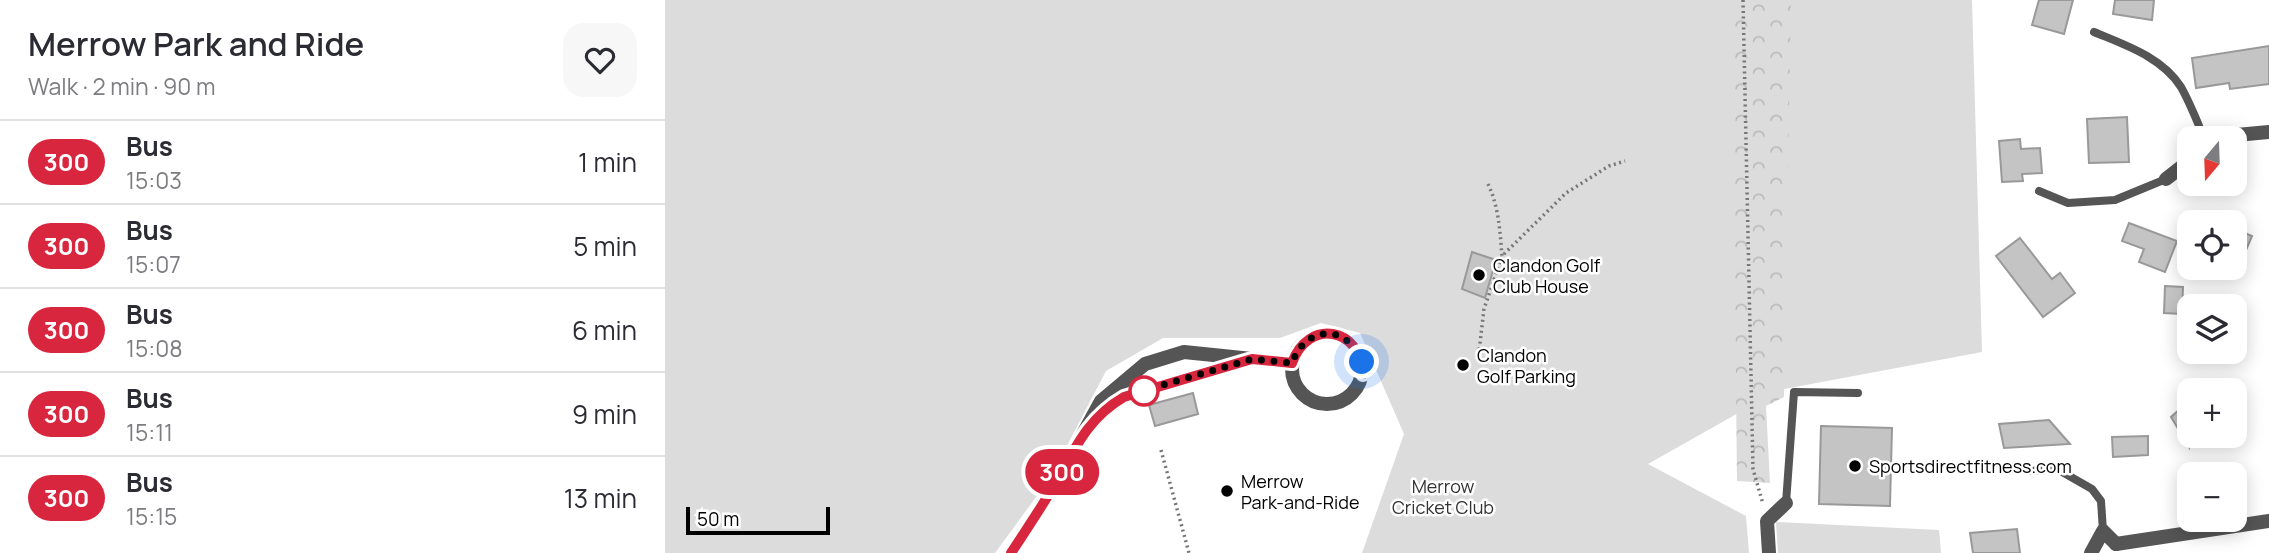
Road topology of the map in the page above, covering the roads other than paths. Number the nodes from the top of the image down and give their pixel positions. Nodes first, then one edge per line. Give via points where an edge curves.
1 (2094, 32) dead end
2 (2199, 126) edge
3 (2269, 132) edge
4 (2247, 134) edge
5 (2177, 171) edge
6 (2166, 179) joint
7 (2039, 191) dead end
8 (1252, 359) junction
9 (1292, 363) junction
10 (1858, 393) dead end
11 (1085, 430) junction
12 (2030, 471) dead end
13 (1786, 503) joint
14 (2269, 521) edge
15 (2103, 531) junction
16 (2114, 548) edge
17 (1011, 553) edge
18 (1769, 553) edge
19 (2091, 553) edge

1 - 2 lane via 2161,65 2181,86
3 - 4 street
5 - 6 street
6 - 7 lane via 2115,200 2068,203
8 - 9 street
8 - 11 lane via 1124,397
8 - 11 street via 1184,352 1145,364 1101,401
9 - 9 street via 1304,342 1327,333 1339,335 1358,351 1363,374 1352,395 1331,405 1319,404 1295,384
10 - 13 lane via 1794,392
11 - 17 street
12 - 15 lane via 2057,469 2092,489 2101,501
13 - 18 street via 1767,521
14 - 16 street
15 - 16 street
15 - 19 street

